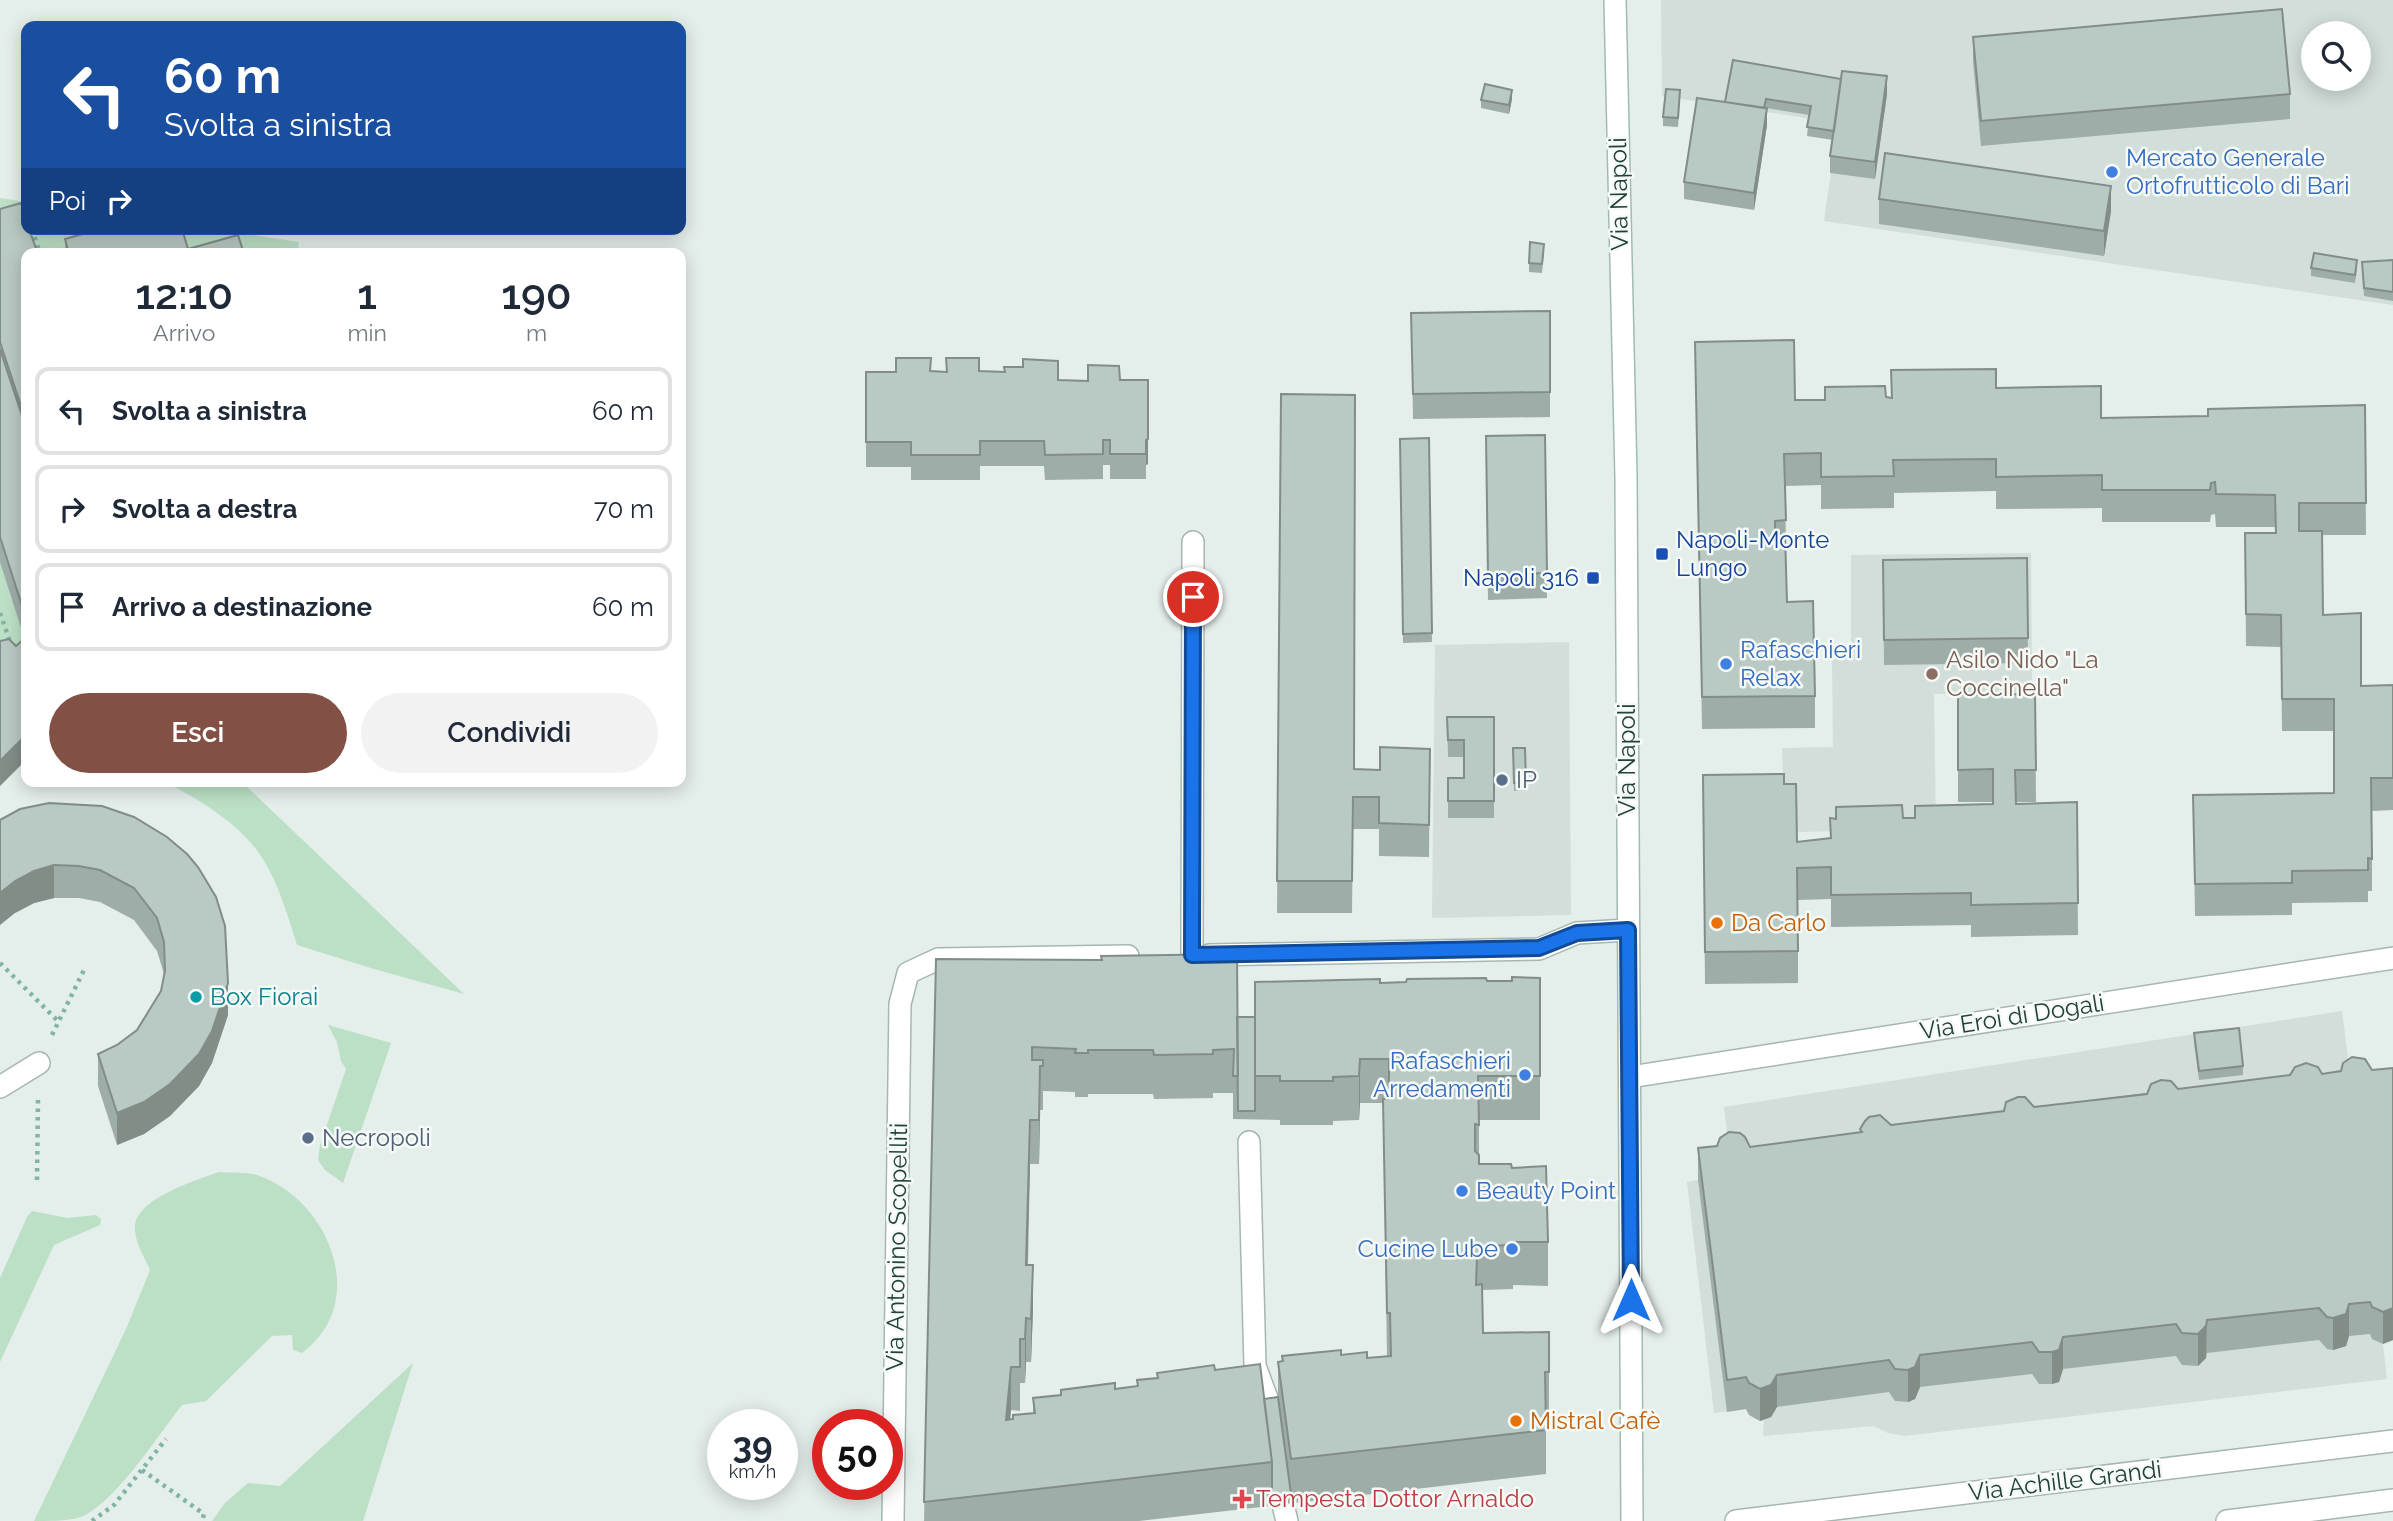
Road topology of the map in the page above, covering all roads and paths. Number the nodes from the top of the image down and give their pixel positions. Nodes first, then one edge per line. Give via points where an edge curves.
1 (1615, 0) edge
2 (1193, 542) dead end
3 (0, 612) edge
4 (19, 645) edge
5 (1628, 930) junction
6 (1192, 955) junction
7 (2393, 958) edge
8 (0, 963) edge
9 (59, 1022) dead end
10 (39, 1063) dead end
11 (1630, 1077) junction
12 (0, 1087) edge
13 (1249, 1142) dead end
14 (1268, 1401) edge
15 (166, 1439) dead end
16 (2393, 1441) edge
17 (142, 1469) junction
18 (2393, 1500) edge
19 (92, 1521) edge
20 (202, 1521) edge
21 (893, 1521) edge
22 (1632, 1521) edge
23 (1736, 1521) edge
24 (2227, 1521) edge

1 - 5 street, Via Napoli via 1626,477
2 - 6 street
3 - 4 path via 12,647
5 - 6 street via 1577,933 1539,948
5 - 11 street, Via Napoli
6 - 21 street, Via Antonino Scopelliti via 938,959 908,973 900,1004
7 - 11 street, Via Eroi di Dogali
8 - 9 path
10 - 12 street
11 - 22 street, Via Napoli
13 - 14 street via 1255,1366
15 - 17 path
16 - 23 street, Via Achille Grandi
17 - 19 path via 114,1505
17 - 20 path via 204,1514
18 - 24 street

